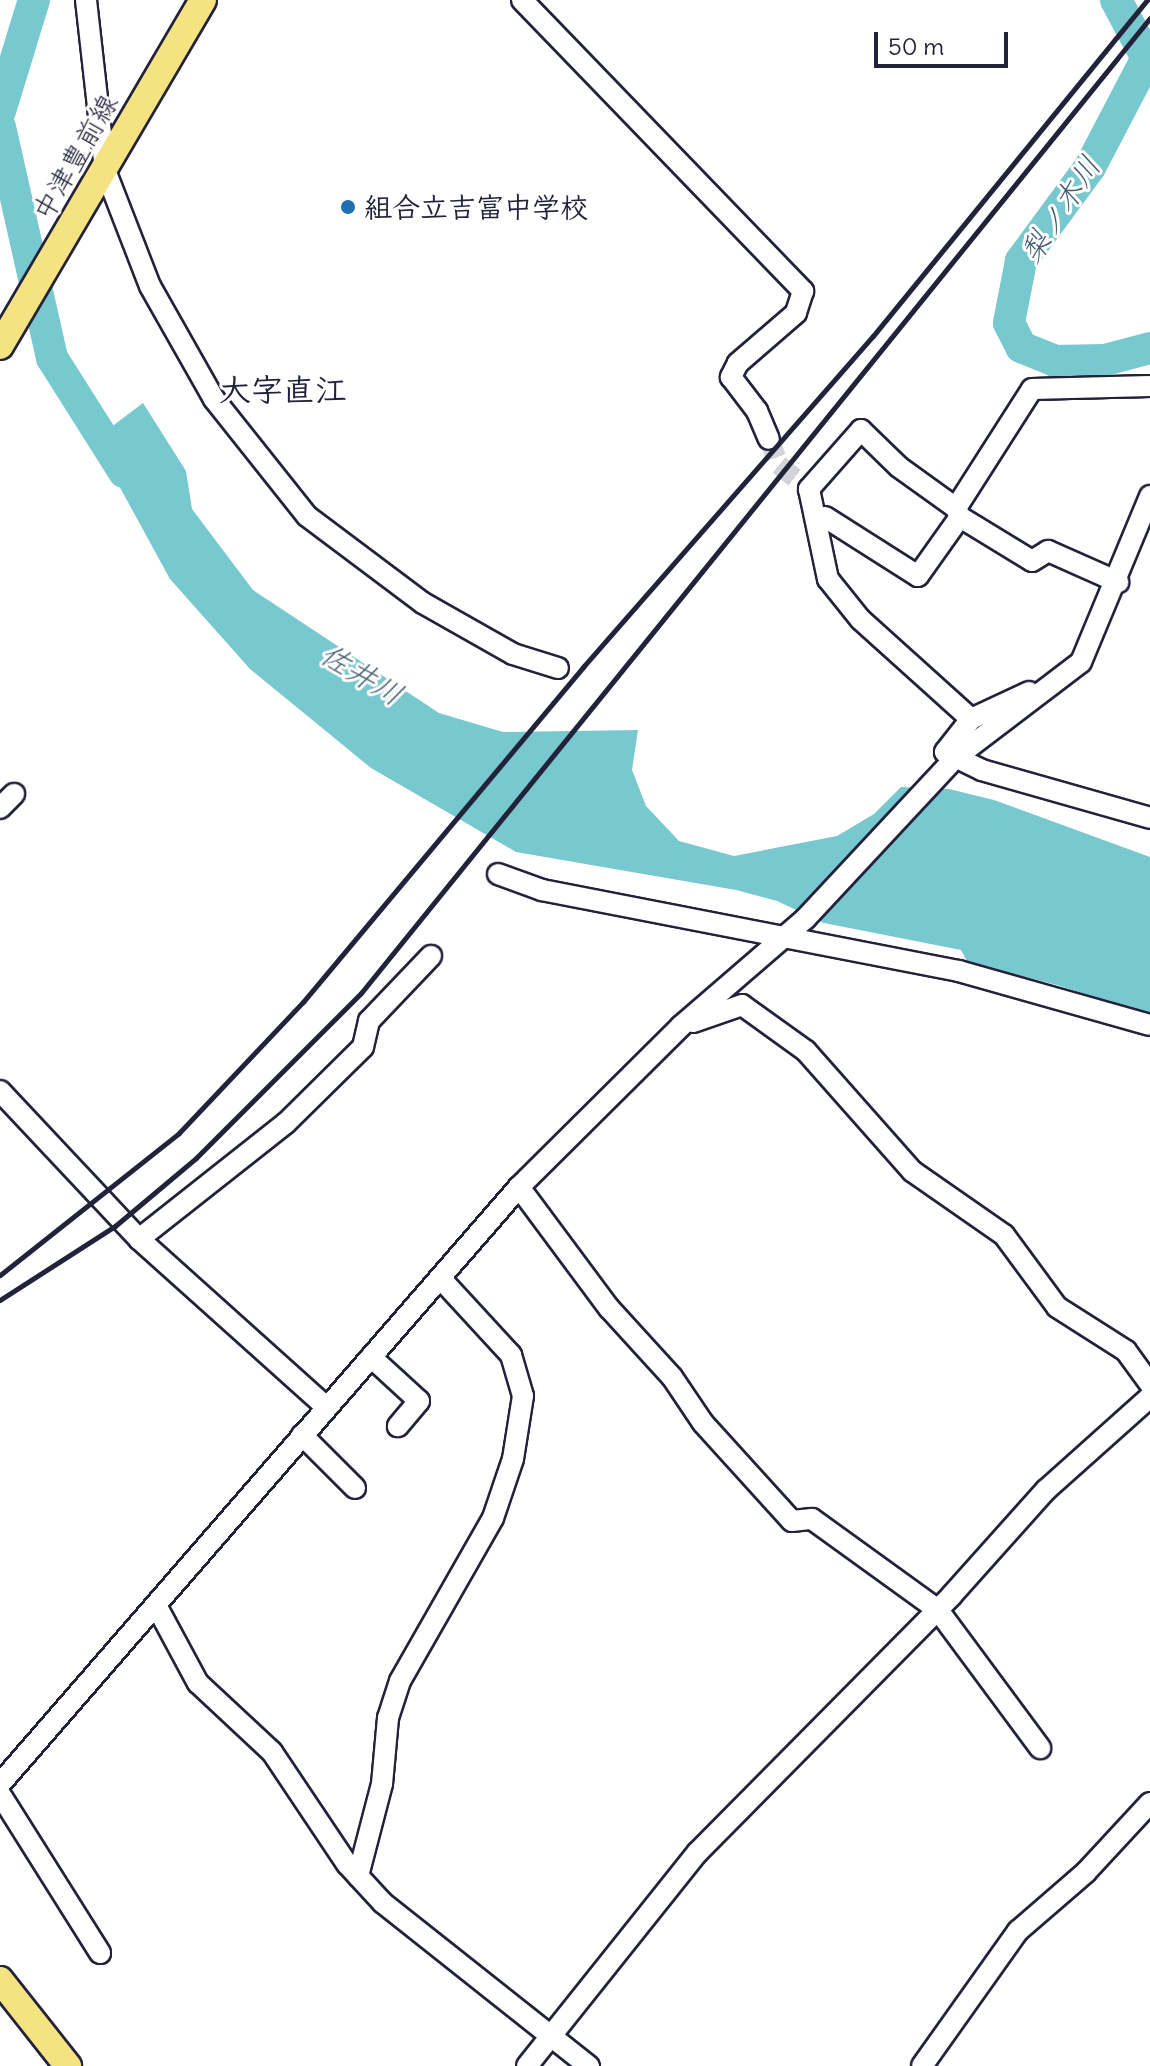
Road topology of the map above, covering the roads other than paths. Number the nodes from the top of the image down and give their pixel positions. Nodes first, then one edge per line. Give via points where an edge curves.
1 (86, 0) edge
2 (203, 0) edge
3 (522, 0) edge
4 (105, 170) junction
5 (0, 346) edge
6 (1150, 386) edge
7 (769, 439) tunnel mouth
8 (1150, 496) edge
9 (958, 512) junction
10 (825, 517) dead end
11 (1118, 582) junction
12 (558, 668) dead end
13 (1039, 698) junction
14 (971, 719) junction
15 (955, 758) junction
16 (1150, 818) edge
17 (498, 874) dead end
18 (790, 930) junction
19 (431, 956) dead end
20 (1150, 1025) edge
21 (681, 1026) junction
22 (0, 1091) edge
23 (519, 1187) junction
24 (139, 1239) junction
25 (441, 1279) junction
26 (371, 1357) junction
27 (1150, 1384) edge
28 (1150, 1397) edge
29 (326, 1407) junction
30 (398, 1426) dead end
31 (302, 1435) junction
32 (355, 1488) dead end
33 (157, 1607) junction
34 (938, 1610) junction
35 (1040, 1748) dead end
36 (0, 1784) edge
37 (0, 1794) edge
38 (1147, 1812) edge
39 (358, 1876) junction
40 (100, 1953) dead end
41 (0, 1980) edge
42 (552, 2036) junction
43 (68, 2066) edge
44 (527, 2066) edge
45 (589, 2066) edge
46 (922, 2066) edge

1 - 4 street
2 - 4 main road, 中津豊前線
3 - 7 street via 803,291 796,313 738,363 731,377 757,411
4 - 5 main road, 中津豊前線
4 - 12 street via 150,286 214,399 307,516 423,603 513,654
6 - 9 street via 1032,389
8 - 11 street
9 - 10 street via 918,576
9 - 11 street via 1032,561 1048,551
9 - 14 street via 861,430 809,489 828,579 860,619
11 - 13 street via 1081,662
13 - 14 street via 1032,691
13 - 15 street
14 - 15 street via 945,752
15 - 16 street
15 - 18 street
17 - 18 street via 542,890
18 - 20 street
18 - 21 street
19 - 24 street via 369,1021 363,1047 286,1123
21 - 23 street
21 - 27 street via 742,1005 806,1051 912,1171 1004,1235 1057,1307 1126,1351
22 - 24 street
23 - 25 street
23 - 34 street via 609,1308 792,1521 812,1519
24 - 29 street
25 - 26 street
25 - 39 street via 511,1355 523,1396 513,1459 493,1518 400,1681 388,1718 382,1784
26 - 29 street
26 - 30 street via 419,1401
28 - 34 street via 1046,1490
29 - 31 street
31 - 32 street
31 - 33 street
33 - 36 street
33 - 39 street via 198,1683 272,1752
34 - 35 street
34 - 42 street via 698,1852
37 - 40 street
38 - 46 street via 1018,1931 952,2031
39 - 42 street via 383,1903
41 - 43 main road
42 - 44 street
42 - 45 street

